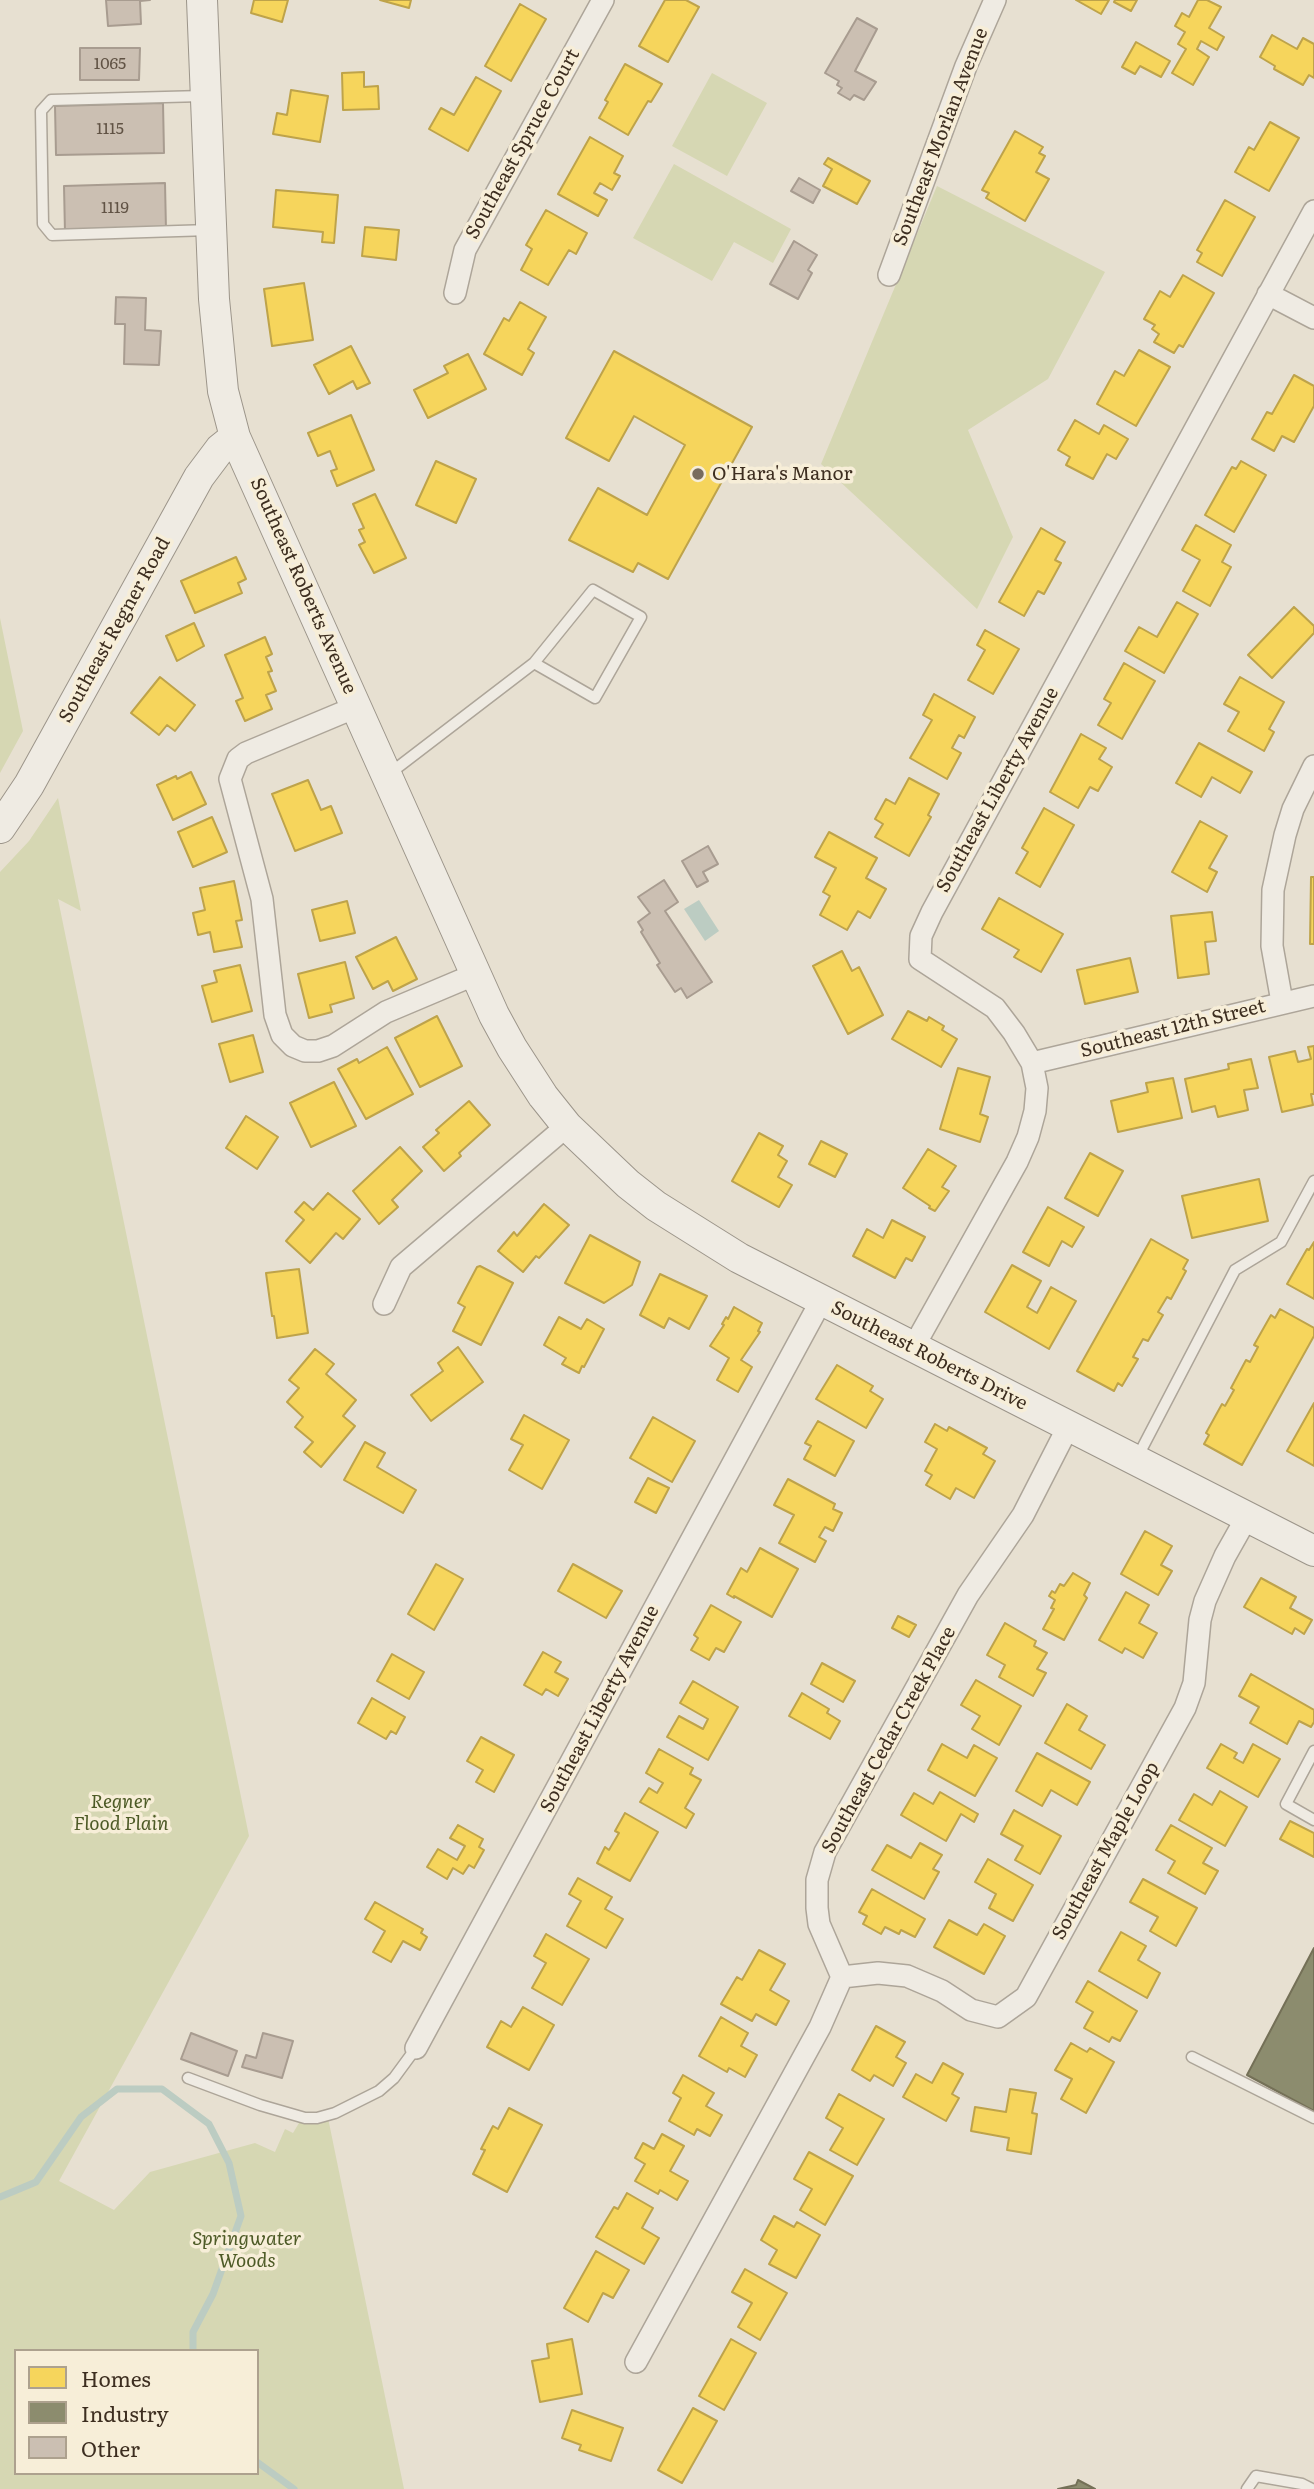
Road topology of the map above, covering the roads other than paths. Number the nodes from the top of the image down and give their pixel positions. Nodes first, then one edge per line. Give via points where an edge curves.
1 (202, 0) edge
2 (603, 0) edge
3 (995, 0) edge
4 (206, 96) junction
5 (1314, 211) edge
6 (211, 230) junction
7 (889, 275) dead end
8 (455, 293) dead end
9 (1268, 294) junction
10 (1314, 318) edge
11 (235, 437) junction
12 (534, 663) junction
13 (356, 706) junction
14 (1314, 766) edge
15 (387, 775) junction
16 (0, 828) edge
17 (476, 974) junction
18 (1314, 996) edge
19 (1282, 1002) junction
20 (1032, 1063) junction
21 (567, 1126) junction
22 (1314, 1181) edge
23 (821, 1301) junction
24 (384, 1304) dead end
25 (913, 1348) junction
26 (1068, 1427) junction
27 (1136, 1461) junction
28 (1247, 1517) junction
29 (1314, 1551) edge
30 (1314, 1751) edge
31 (1314, 1819) edge
32 (842, 1977) junction
33 (416, 2048) joint
34 (1192, 2057) dead end
35 (188, 2078) dead end
36 (1314, 2118) edge
37 (636, 2362) dead end
38 (1247, 2489) edge
39 (1312, 2489) edge

1 - 4 street, Southeast Roberts Avenue
2 - 8 street, Southeast Spruce Court via 465,250
3 - 7 street, Southeast Morlan Avenue via 965,66
4 - 6 street, Southeast Roberts Avenue
4 - 6 lane via 51,100 41,111 43,223 52,235
5 - 9 street, Southeast Liberty Avenue
6 - 11 street, Southeast Roberts Avenue via 220,371
9 - 10 street
9 - 20 street, Southeast Liberty Avenue via 921,936 920,959 995,1008
11 - 13 street, Southeast Roberts Avenue
11 - 16 street, Southeast Regner Road via 199,477 29,786
12 - 12 lane via 593,590 641,617 595,698
12 - 15 lane
13 - 15 street, Southeast Roberts Avenue
13 - 17 street via 246,753 230,779 262,899 275,1015 282,1035 293,1046 318,1051 386,1012
14 - 19 street via 1293,809 1273,890 1272,946
15 - 17 street, Southeast Roberts Avenue
17 - 21 street, Southeast Roberts Avenue via 512,1048
18 - 19 street, Southeast 12th Street
19 - 20 street, Southeast 12th Street
20 - 25 street, Southeast Liberty Avenue via 1037,1088 1028,1137
21 - 23 street, Southeast Roberts Drive via 656,1206 739,1258
21 - 24 street via 401,1267
22 - 27 lane via 1281,1242 1235,1270
23 - 25 street, Southeast Roberts Drive
23 - 33 street, Southeast Liberty Avenue
25 - 26 street, Southeast Roberts Drive
26 - 27 street, Southeast Roberts Drive
26 - 32 street, Southeast Cedar Creek Place via 1023,1515 968,1595 825,1852 817,1880 817,1908
27 - 28 street, Southeast Roberts Drive
28 - 29 street, Southeast Roberts Drive
28 - 32 street, Southeast Maple Loop via 1205,1601 1194,1683 1185,1708 1026,1997 998,2017 971,2010 908,1976
30 - 31 lane via 1286,1804
32 - 37 street via 820,2027
33 - 35 lane, Southeast Liberty Avenue via 386,2086 317,2118 260,2105
34 - 36 lane
38 - 39 lane via 1256,2476

